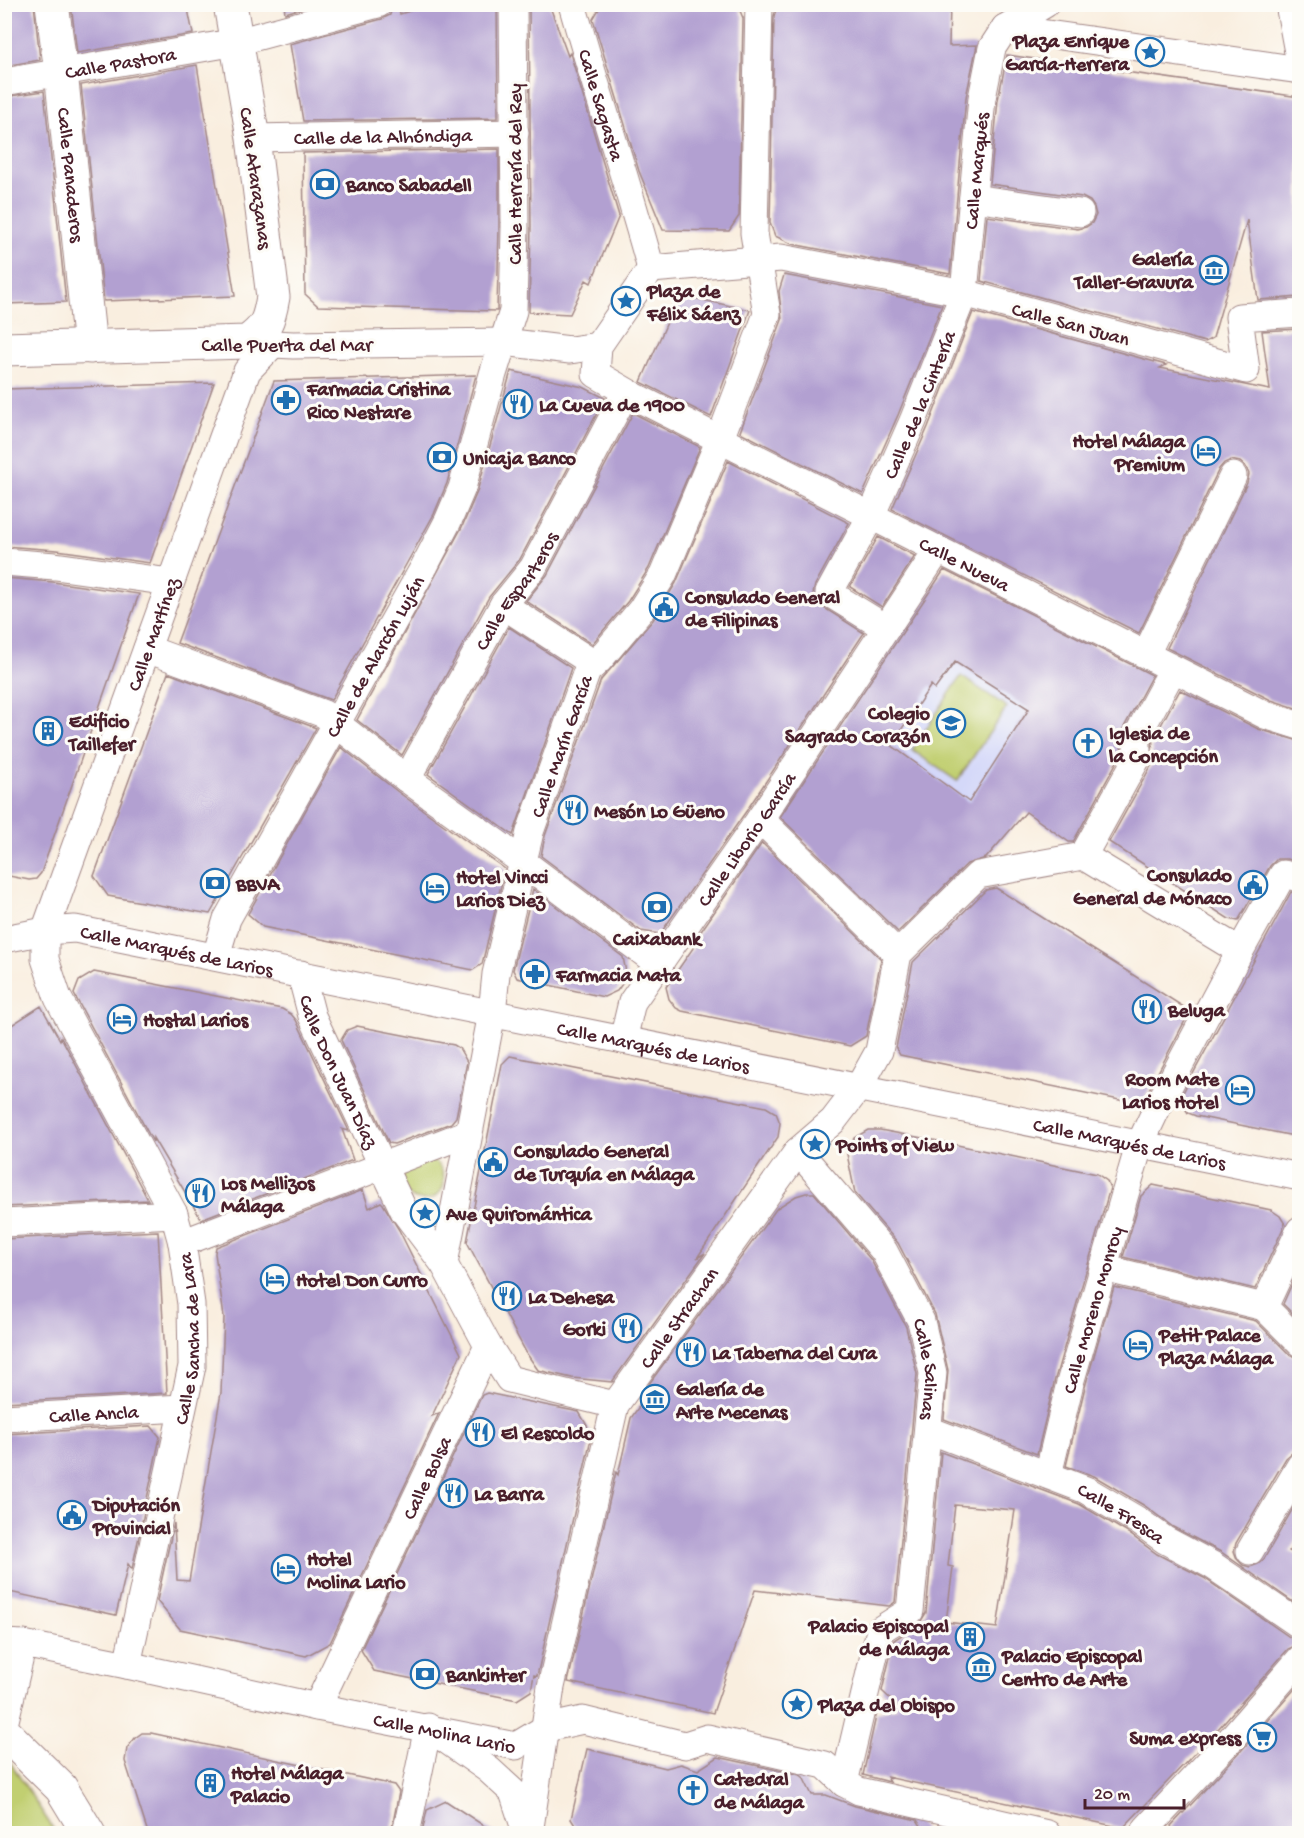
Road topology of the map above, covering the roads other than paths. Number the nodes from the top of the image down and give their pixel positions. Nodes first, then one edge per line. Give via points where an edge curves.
1 (52, 4) edge
2 (230, 4) edge
3 (378, 4) edge
4 (513, 4) edge
5 (572, 4) edge
6 (759, 4) edge
7 (1045, 4) edge
8 (1289, 4) edge
9 (999, 38) junction
10 (237, 42) junction
11 (1299, 63) edge
12 (1299, 70) edge
13 (61, 72) junction
14 (4, 82) edge
15 (515, 133) junction
16 (253, 138) junction
17 (973, 198) junction
18 (1080, 213) dead end
19 (769, 259) junction
20 (651, 269) junction
21 (964, 293) junction
22 (1299, 314) edge
23 (504, 342) junction
24 (598, 346) junction
25 (90, 347) junction
26 (4, 349) edge
27 (256, 353) junction
28 (627, 396) junction
29 (720, 439) junction
30 (1233, 476) dead end
31 (871, 516) junction
32 (938, 550) junction
33 (4, 562) edge
34 (170, 582) junction
35 (503, 605) junction
36 (886, 628) junction
37 (147, 649) junction
38 (1146, 654) junction
39 (593, 665) junction
40 (1173, 669) junction
41 (337, 722) junction
42 (1299, 726) edge
43 (407, 779) junction
44 (760, 819) junction
45 (1083, 856) junction
46 (523, 862) junction
47 (1299, 878) edge
48 (45, 931) junction
49 (4, 939) edge
50 (1240, 951) junction
51 (898, 954) junction
52 (216, 956) junction
53 (660, 965) junction
54 (301, 974) junction
55 (492, 1013) junction
56 (623, 1040) junction
57 (859, 1087) junction
58 (468, 1133) junction
59 (1139, 1146) junction
60 (798, 1151) junction
61 (383, 1167) junction
62 (1299, 1177) edge
63 (174, 1214) junction
64 (4, 1223) edge
65 (1299, 1230) edge
66 (182, 1243) junction
67 (444, 1264) junction
68 (1103, 1268) junction
69 (1264, 1307) junction
70 (1299, 1344) edge
71 (488, 1346) junction
72 (615, 1405) junction
73 (182, 1408) junction
74 (4, 1418) edge
75 (929, 1430) junction
76 (1299, 1466) edge
77 (1048, 1475) junction
78 (1250, 1551) dead end
79 (1299, 1625) edge
80 (14, 1644) edge
81 (1299, 1659) edge
82 (127, 1665) junction
83 (317, 1707) junction
84 (4, 1725) edge
85 (428, 1728) junction
86 (546, 1728) junction
87 (4, 1732) edge
88 (844, 1783) junction
89 (89, 1833) edge
90 (406, 1833) edge
91 (528, 1833) edge
92 (1047, 1833) edge
93 (1145, 1833) edge

1 - 13 street, Calle Panaderos
2 - 10 street, Calle Atarazanas
3 - 10 street, Calle Pastora
4 - 15 street, Calle Herrería del Rey
5 - 20 street, Calle Sagasta
6 - 19 street via 754,233
7 - 9 street
8 - 11 street
9 - 12 street
9 - 17 street, Calle Marqués via 982,98
10 - 13 street, Calle Pastora
10 - 16 street, Calle Atarazanas
13 - 14 street, Calle Pastora
13 - 25 street, Calle Panaderos
15 - 16 street, Calle de la Alhóndiga
15 - 23 street, Calle Herrería del Rey via 513,304
16 - 27 street, Calle Atarazanas via 273,297
17 - 18 street
17 - 21 street, Calle Marqués
19 - 20 street, Calle San Juan
19 - 21 street, Calle San Juan
19 - 29 street, Calle Marín García via 767,314
20 - 24 street
21 - 22 street, Calle San Juan via 1246,370 1239,317
21 - 31 street, Calle de la Cintería
23 - 24 street, Calle Puerta del Mar via 570,350
23 - 27 street, Calle Puerta del Mar
23 - 41 street, Calle de Alarcón Luján via 462,488 448,521
24 - 28 street, Calle Nueva via 596,374
25 - 26 street, Calle Puerta del Mar
25 - 27 street, Calle Puerta del Mar
27 - 34 street, Calle Martínez
28 - 29 street, Calle Nueva
28 - 35 street, Calle Esparteros via 533,568
29 - 31 street, Calle Nueva
29 - 39 street, Calle Marín García via 657,587
30 - 38 street
31 - 32 street, Calle Nueva
31 - 36 street, Calle de la Cintería via 829,593
32 - 36 street, Calle Liborio García
32 - 38 street, Calle Nueva
33 - 34 street
34 - 37 street, Calle Martínez
35 - 39 street
35 - 43 street, Calle Esparteros
36 - 44 street, Calle Liborio García
37 - 41 street
37 - 48 street, Calle Martínez
38 - 40 street, Calle Nueva
39 - 46 street, Calle Marín García via 583,681
40 - 42 street, Calle Nueva via 1264,715
40 - 45 street via 1137,736 1137,758
41 - 43 street
41 - 52 street, Calle de Alarcón Luján via 227,919
43 - 46 street
44 - 51 street
44 - 53 street, Calle Liborio García
45 - 50 street
45 - 51 street via 978,875
46 - 53 street
46 - 55 street, Calle Marín García via 496,974
47 - 50 street, Calle Moreno Monroy via 1283,874
48 - 49 street, Calle Marqués de Larios
48 - 52 street, Calle Marqués de Larios via 75,929
48 - 63 street, Calle Sancha de Lara via 45,959 58,998
50 - 59 street, Calle Moreno Monroy
51 - 57 street, Calle Strachan via 879,1052
52 - 54 street, Calle Marqués de Larios
53 - 56 street, Calle Liborio García via 632,1002
54 - 55 street, Calle Marqués de Larios
54 - 61 street, Calle Don Juan Díaz via 312,1016
55 - 56 street, Calle Marqués de Larios
55 - 58 street
56 - 57 street, Calle Marqués de Larios
57 - 59 street, Calle Marqués de Larios
57 - 60 street, Calle Strachan via 832,1121
58 - 61 street
58 - 67 street
59 - 62 street, Calle Marqués de Larios
59 - 68 street, Calle Moreno Monroy
60 - 72 street, Calle Strachan
60 - 75 street, Calle Salinas via 884,1251 921,1321 933,1372
61 - 66 street
61 - 67 street via 404,1211
63 - 64 street
63 - 66 street, Calle Sancha de Lara
65 - 69 street
66 - 73 street, Calle Sancha de Lara via 191,1304 192,1366
67 - 71 street
68 - 69 street
68 - 77 street, Calle Moreno Monroy
69 - 70 street
71 - 72 street via 509,1379
71 - 83 street, Calle Bolsa
72 - 86 street, Calle Strachan via 551,1687
73 - 74 street, Calle Ancla
73 - 82 street, Calle Sancha de Lara
75 - 77 street, Calle Fresca
75 - 88 street, Calle Salinas via 910,1611 880,1630
76 - 78 street
77 - 79 street, Calle Fresca via 1086,1490 1127,1514 1212,1565
80 - 82 street, Calle Molina Lario
80 - 84 street
81 - 93 street
82 - 83 street, Calle Molina Lario
83 - 85 street, Calle Molina Lario
85 - 86 street, Calle Molina Lario via 516,1746
85 - 90 street
85 - 91 street via 489,1770 513,1792
86 - 88 street, Calle Molina Lario via 583,1720 685,1746 707,1738 765,1759 825,1765
86 - 91 street, Calle Strachan
87 - 89 street via 61,1788
88 - 92 street, Calle Molina Lario via 859,1791

